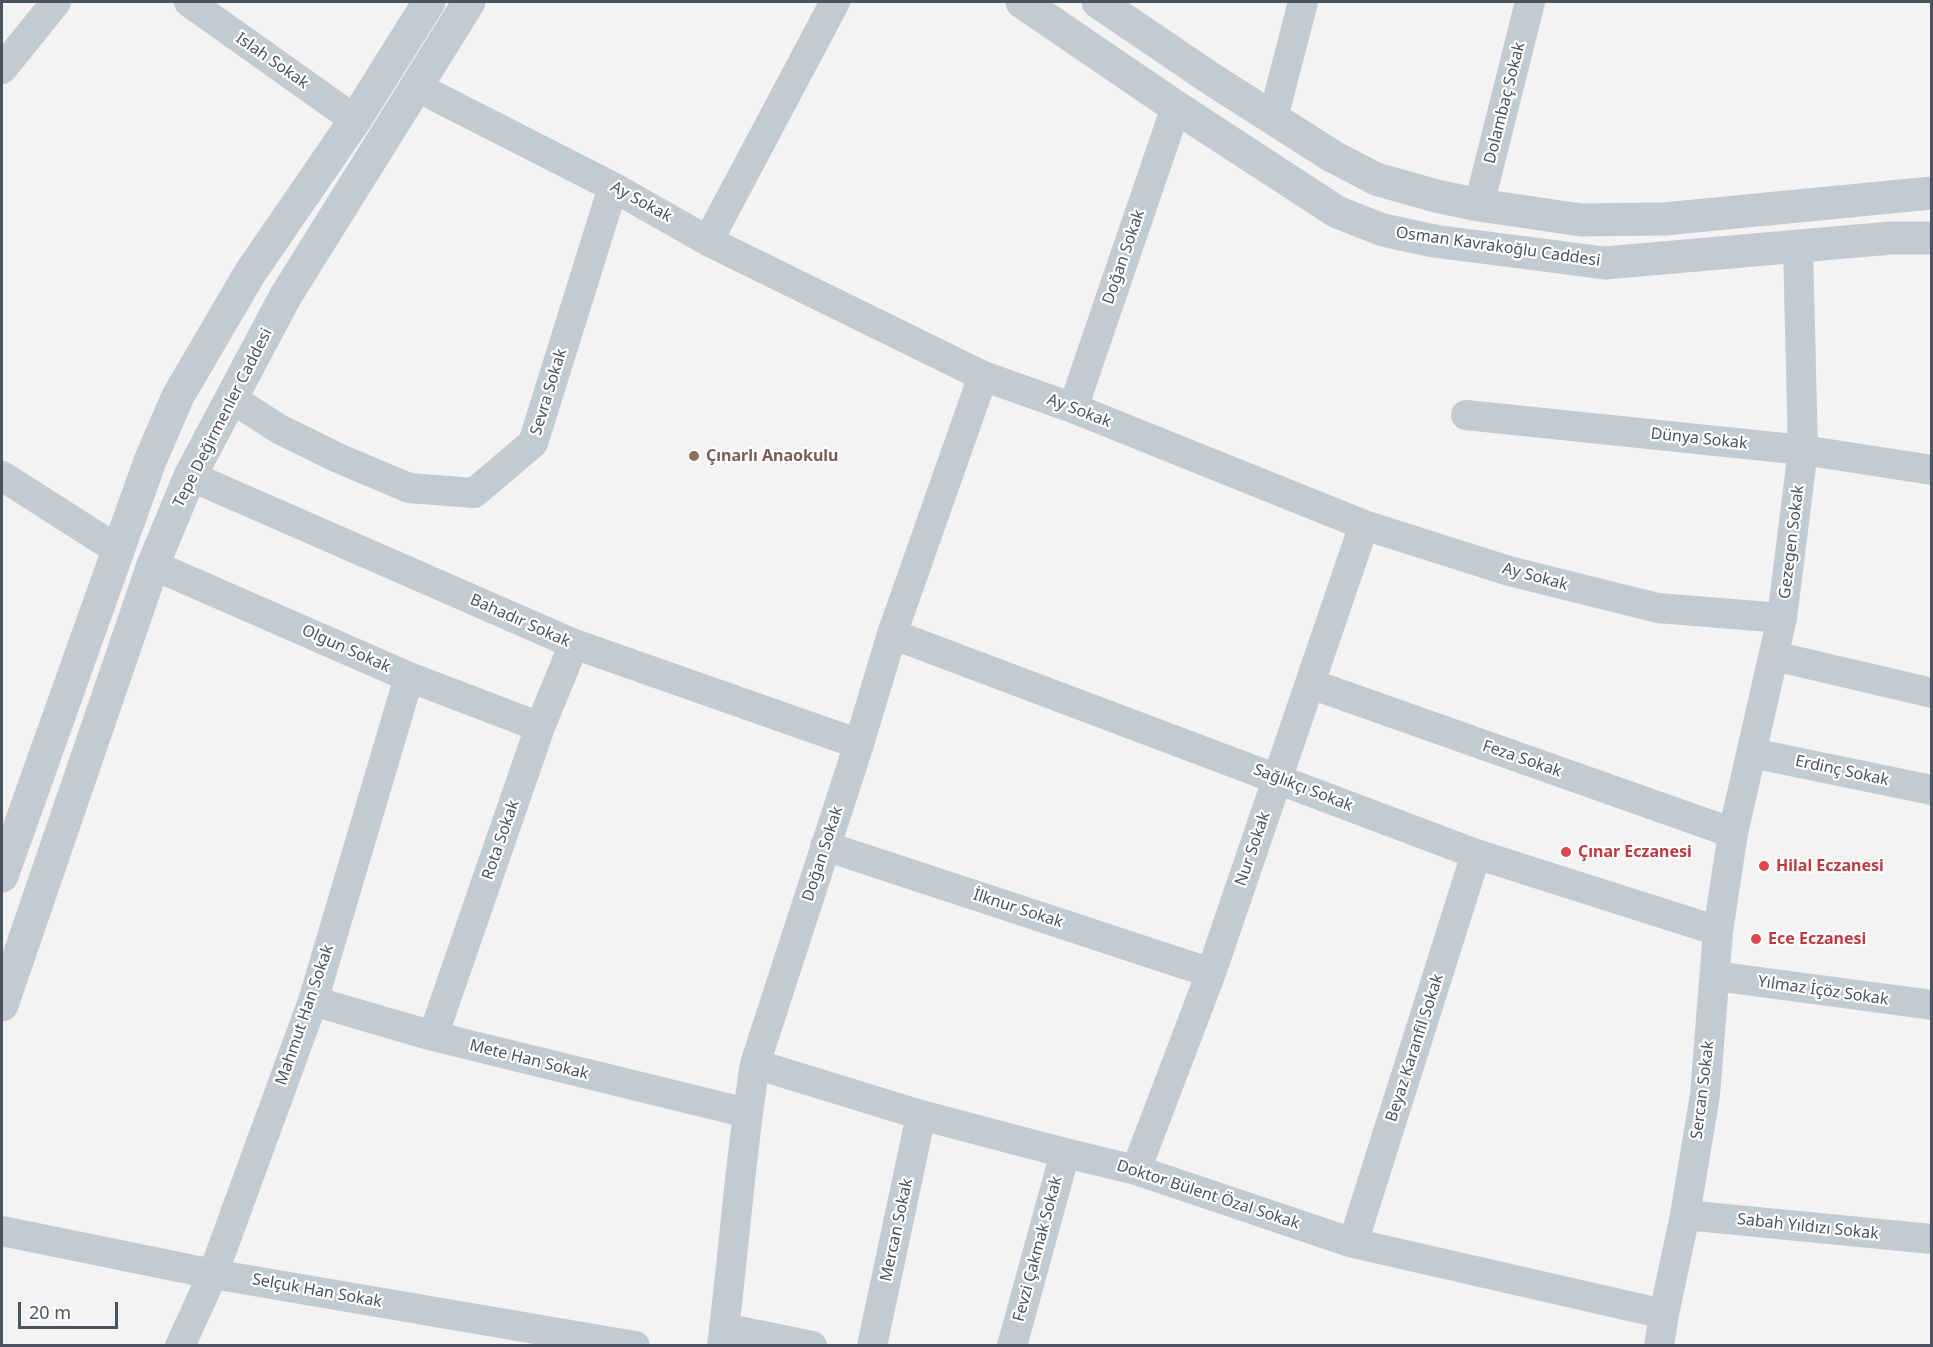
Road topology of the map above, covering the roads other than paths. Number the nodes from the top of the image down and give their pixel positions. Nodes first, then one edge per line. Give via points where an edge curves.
1 (56, 2) edge
2 (189, 2) edge
3 (429, 2) edge
4 (469, 2) edge
5 (835, 2) edge
6 (1022, 2) edge
7 (1098, 2) edge
8 (1303, 2) edge
9 (1530, 2) edge
10 (2, 69) edge
11 (417, 87) junction
12 (1176, 107) junction
13 (1273, 118) junction
14 (355, 120) junction
15 (613, 186) junction
16 (1932, 193) edge
17 (1479, 205) junction
18 (1932, 238) edge
19 (708, 241) junction
20 (1798, 246) junction
21 (983, 376) junction
22 (231, 398) junction
23 (1073, 408) junction
24 (1466, 415) dead end
25 (1803, 450) junction
26 (150, 461) junction
27 (1932, 470) edge
28 (2, 476) edge
29 (189, 476) junction
30 (1364, 525) junction
31 (118, 550) junction
32 (153, 565) junction
33 (1782, 618) junction
34 (892, 634) junction
35 (574, 644) junction
36 (1774, 656) junction
37 (409, 677) junction
38 (1311, 684) junction
39 (1932, 693) edge
40 (540, 727) junction
41 (859, 744) junction
42 (1752, 753) junction
43 (1277, 778) junction
44 (1932, 790) edge
45 (1733, 833) junction
46 (825, 846) junction
47 (1476, 854) junction
48 (2, 876) edge
49 (1718, 931) junction
50 (1211, 973) junction
51 (1715, 976) junction
52 (313, 1001) junction
53 (2, 1005) edge
54 (1932, 1005) edge
55 (434, 1036) junction
56 (755, 1064) junction
57 (747, 1113) junction
58 (921, 1115) junction
59 (1065, 1153) junction
60 (1136, 1170) junction
61 (1686, 1215) junction
62 (2, 1231) edge
63 (1932, 1239) edge
64 (1353, 1243) junction
65 (213, 1274) junction
66 (1664, 1314) junction
67 (723, 1337) edge
68 (180, 1346) edge
69 (634, 1346) edge
70 (812, 1346) edge
71 (872, 1346) edge
72 (1012, 1346) edge
73 (1659, 1346) edge

1 - 10 street
2 - 14 street, Islah Sokak
3 - 14 street
4 - 11 street, Tepe Değirmenler Caddesi
5 - 19 street
6 - 12 street, Osman Kavrakoğlu Caddesi
7 - 13 street
8 - 13 street
9 - 17 street, Dolambaç Sokak
11 - 15 street, Ay Sokak
11 - 22 street, Tepe Değirmenler Caddesi via 285,297
12 - 20 street, Osman Kavrakoğlu Caddesi via 1336,212 1383,230 1434,241 1605,263
12 - 23 street, Doğan Sokak
13 - 17 street via 1376,179
14 - 26 street via 250,273 178,396
15 - 19 street, Ay Sokak
15 - 22 street, Sevra Sokak via 533,443 474,493 409,488 279,429
16 - 17 street via 1664,219 1581,220
18 - 20 street, Osman Kavrakoğlu Caddesi
19 - 21 street, Ay Sokak
20 - 25 street, Gezegen Sokak
21 - 23 street, Ay Sokak
21 - 34 street, Doğan Sokak
22 - 29 street, Tepe Değirmenler Caddesi
23 - 30 street, Ay Sokak
24 - 25 street, Dünya Sokak
25 - 27 street, Dünya Sokak
25 - 33 street, Gezegen Sokak
26 - 29 street
26 - 31 street
28 - 31 street
29 - 32 street, Tepe Değirmenler Caddesi
29 - 35 street, Bahadır Sokak
30 - 33 street, Ay Sokak via 1509,571 1658,608
30 - 38 street, Nur Sokak
31 - 32 street
31 - 48 street
32 - 37 street, Olgun Sokak
32 - 53 street, Tepe Değirmenler Caddesi
33 - 36 street, Gezegen Sokak
34 - 41 street, Doğan Sokak
34 - 43 street, Sağlıkçı Sokak
35 - 40 street, Rota Sokak
35 - 41 street, Bahadır Sokak
36 - 39 street
36 - 42 street, Gezegen Sokak
37 - 40 street, Olgun Sokak
37 - 52 street, Mahmut Han Sokak
38 - 43 street, Nur Sokak
38 - 45 street, Feza Sokak
40 - 55 street, Rota Sokak
41 - 46 street, Doğan Sokak
42 - 44 street, Erdinç Sokak
42 - 45 street, Gezegen Sokak
43 - 47 street, Sağlıkçı Sokak
43 - 50 street, Nur Sokak
45 - 49 street, Sercan Sokak
46 - 50 street, İlknur Sokak
46 - 56 street, Doğan Sokak
47 - 49 street, Sağlıkçı Sokak
47 - 64 street, Beyaz Karanfil Sokak
49 - 51 street, Sercan Sokak
50 - 60 street, Nur Sokak
51 - 54 street, Yılmaz İçöz Sokak
51 - 61 street, Sercan Sokak via 1705,1095
52 - 55 street, Mete Han Sokak
52 - 65 street, Mahmut Han Sokak
55 - 57 street, Mete Han Sokak
56 - 57 street, Doğan Sokak
56 - 58 street, Doktor Bülent Özal Sokak
57 - 67 street, Doğan Sokak
58 - 59 street, Doktor Bülent Özal Sokak
58 - 71 street, Mercan Sokak
59 - 60 street, Doktor Bülent Özal Sokak
59 - 72 street, Fevzi Çakmak Sokak
60 - 64 street, Doktor Bülent Özal Sokak
61 - 63 street, Sabah Yıldızı Sokak
61 - 66 street, Sercan Sokak
62 - 65 street, Selçuk Han Sokak
64 - 66 street, Doktor Bülent Özal Sokak
65 - 68 street, Mahmut Han Sokak
65 - 69 street, Selçuk Han Sokak
66 - 73 street, Sercan Sokak
67 - 70 street

